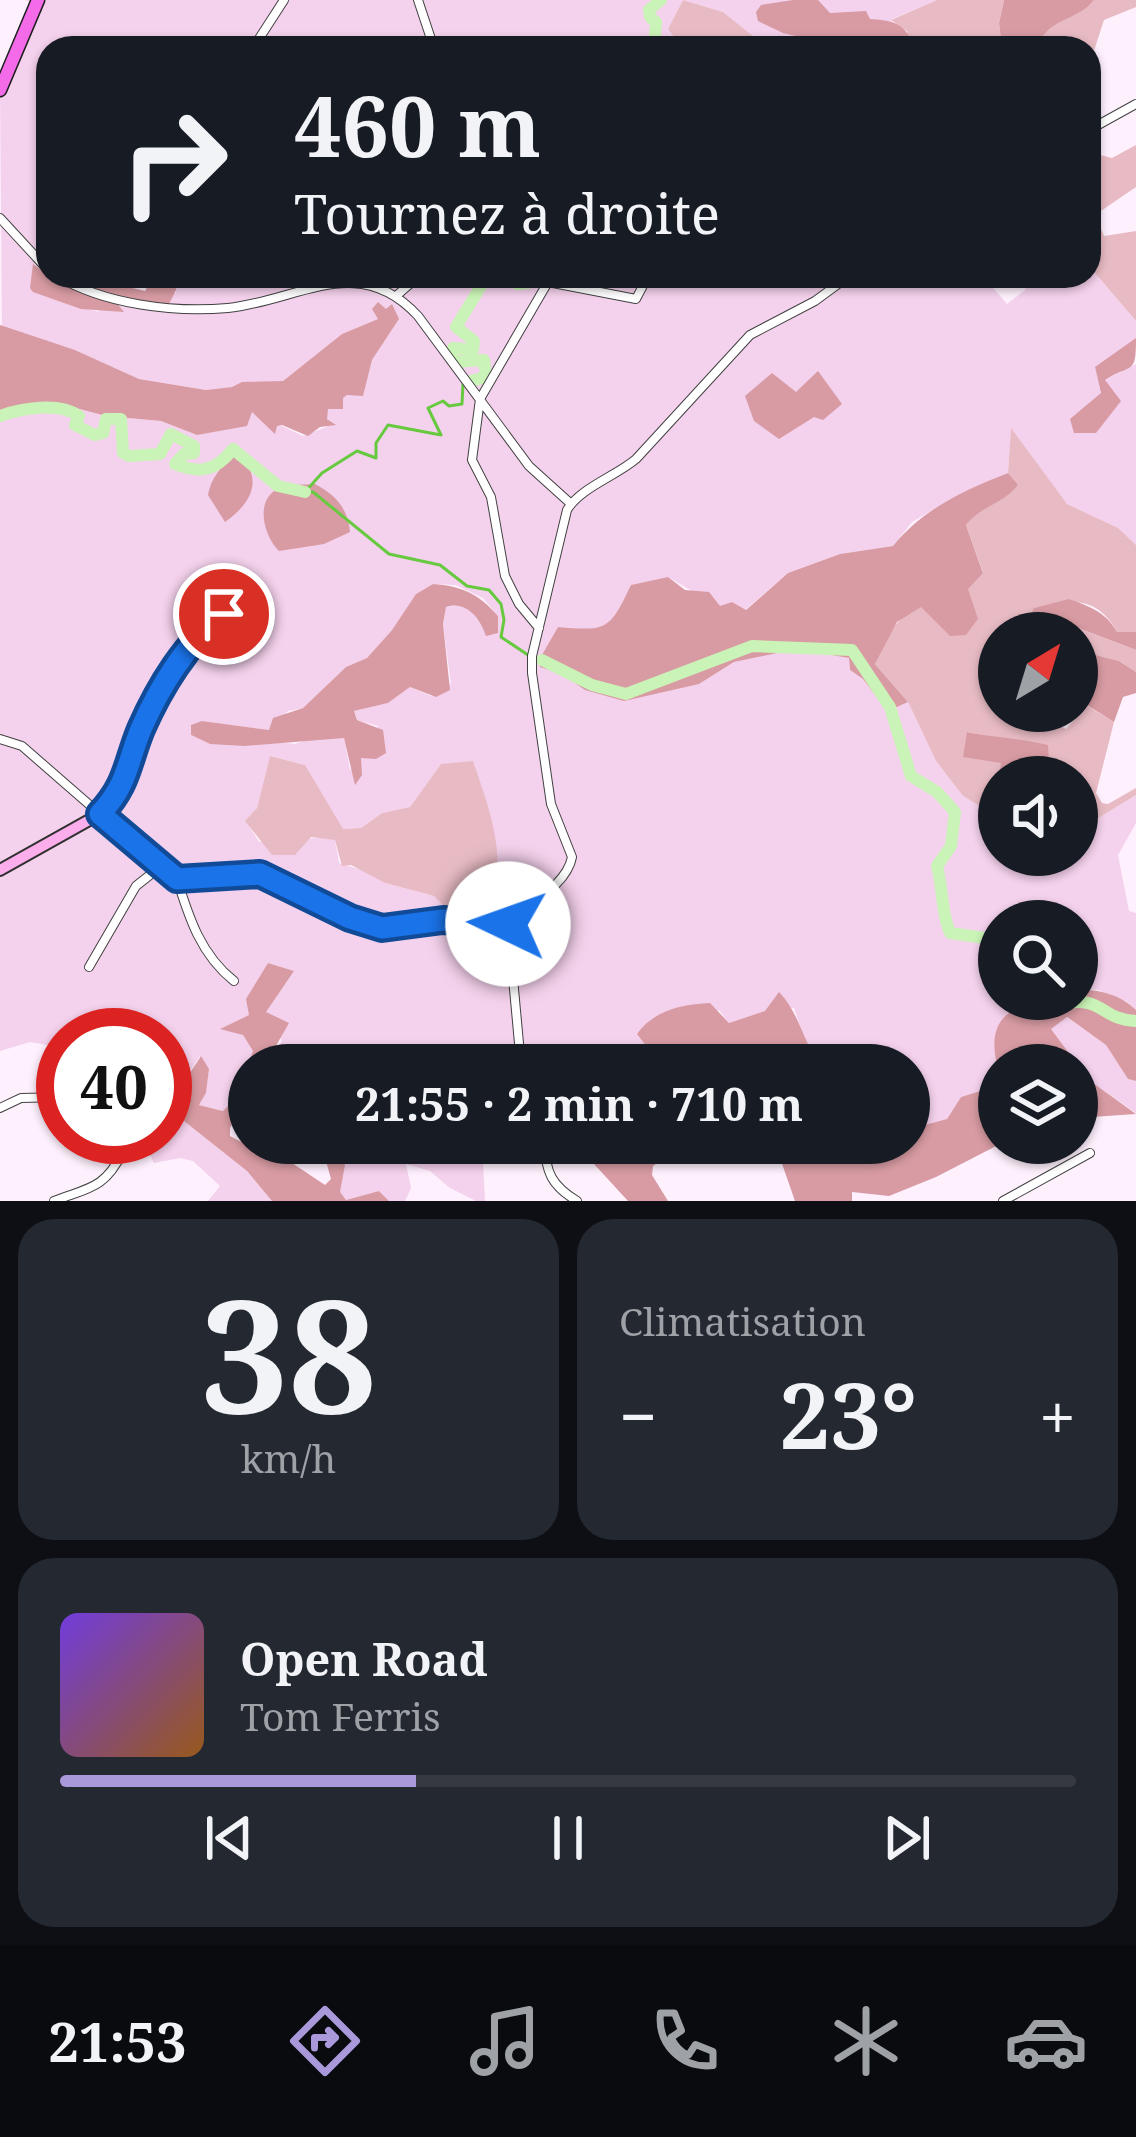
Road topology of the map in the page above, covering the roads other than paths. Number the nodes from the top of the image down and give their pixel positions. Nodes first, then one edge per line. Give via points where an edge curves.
1 (38, 0) edge
2 (284, 0) edge
3 (418, 0) edge
4 (261, 36) edge
5 (430, 36) edge
6 (0, 90) edge
7 (1136, 104) edge
8 (1101, 123) edge
9 (0, 218) edge
10 (36, 257) edge
11 (88, 288) edge
12 (312, 288) edge
13 (375, 288) edge
14 (405, 288) edge
15 (545, 288) edge
16 (579, 288) edge
17 (641, 288) edge
18 (833, 288) edge
19 (396, 296) junction
20 (480, 399) junction
21 (570, 503) junction
22 (224, 614) dead end
23 (538, 628) junction
24 (0, 739) edge
25 (100, 814) junction
26 (160, 867) junction
27 (0, 870) edge
28 (177, 879) junction
29 (508, 924) junction
30 (89, 967) dead end
31 (234, 981) dead end
32 (519, 1044) edge
33 (36, 1098) edge
34 (0, 1108) edge
35 (117, 1164) edge
36 (546, 1164) edge
37 (1070, 1164) edge
38 (54, 1201) edge
39 (577, 1201) edge
40 (1003, 1201) edge

1 - 6 main road
2 - 4 street
3 - 5 street
7 - 8 street
9 - 10 street
11 - 12 street via 165,307 232,308
13 - 19 street
14 - 19 street
15 - 20 street
16 - 17 street via 636,299
18 - 21 street via 749,335 636,459
19 - 20 street
20 - 21 street via 529,466
20 - 23 street via 472,460 491,496 505,576
21 - 23 street
22 - 25 street via 159,692 130,770
23 - 29 street via 532,674 542,761 572,865
24 - 25 street via 22,746
25 - 26 street
25 - 27 street
26 - 28 street
26 - 30 street via 136,886
28 - 29 street via 260,874 382,928 443,920
28 - 31 street via 205,951
29 - 32 street
33 - 34 street
35 - 38 street via 84,1194
36 - 39 street via 551,1180
37 - 40 street

